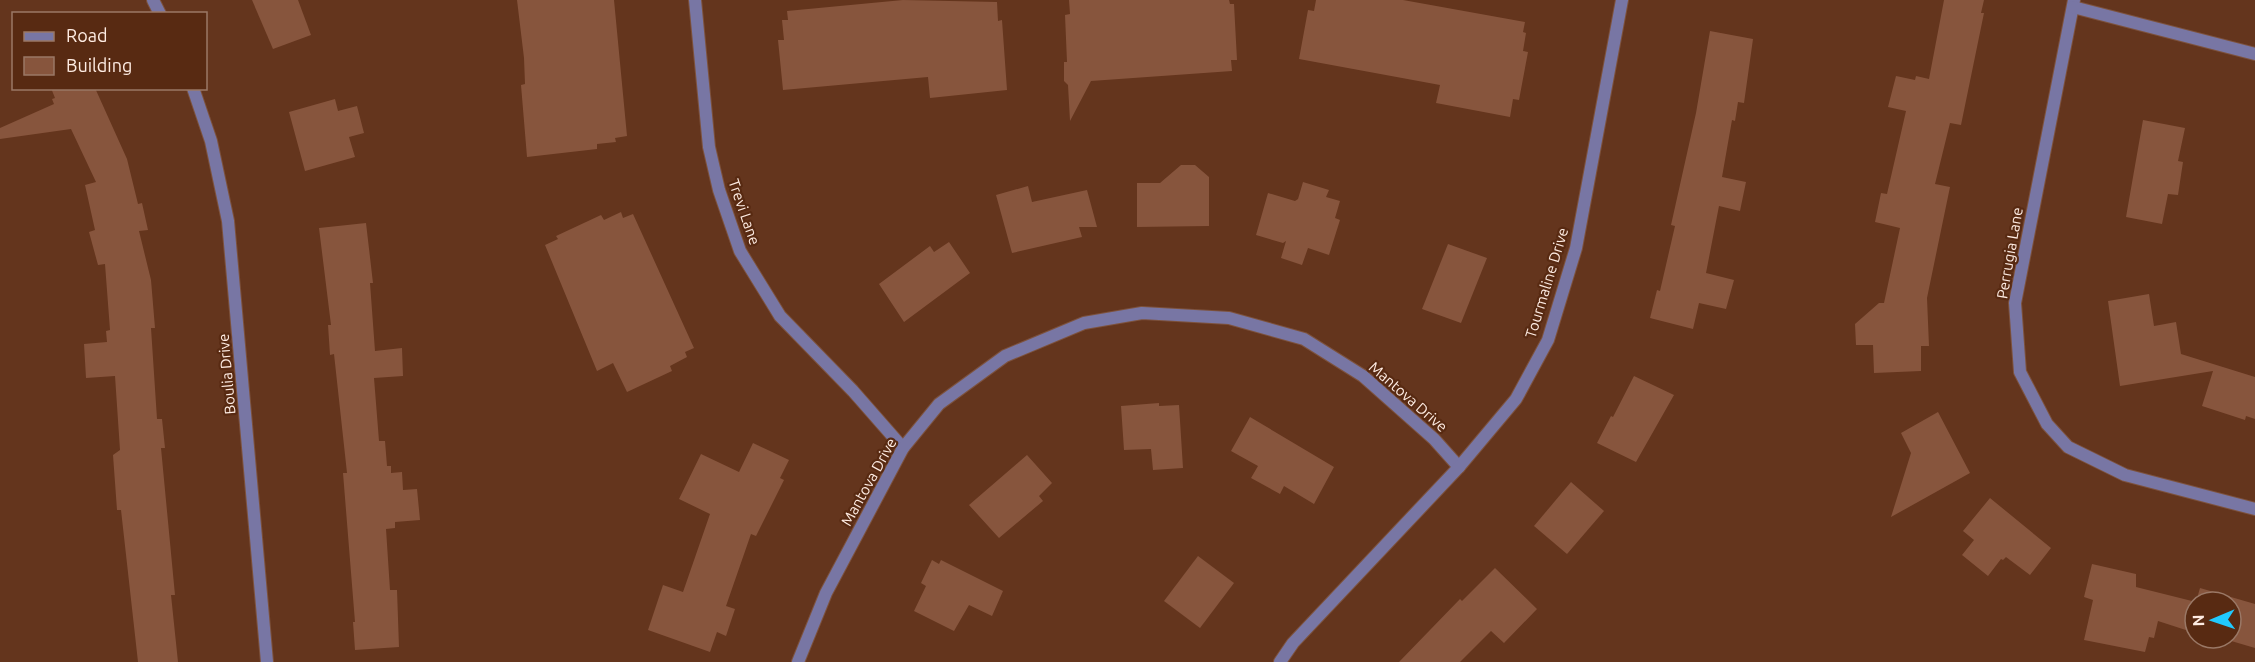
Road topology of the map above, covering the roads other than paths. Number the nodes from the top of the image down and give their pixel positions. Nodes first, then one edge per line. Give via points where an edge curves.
1 (695, 0) edge
2 (1622, 0) edge
3 (2073, 3) edge
4 (2255, 54) edge
5 (194, 90) edge
6 (903, 448) junction
7 (1459, 467) junction
8 (2255, 509) edge
9 (267, 662) edge
10 (798, 662) edge
11 (1280, 662) edge

1 - 6 street, Trevi Lane via 709,147 740,251 780,316
2 - 7 street, Tourmaline Drive via 1576,248 1548,340 1516,399
3 - 4 street
3 - 8 street, Perrugia Lane via 2014,303 2020,372 2047,424 2068,447 2125,475
5 - 9 street, Boulia Drive via 211,141 228,220
6 - 7 street, Mantova Drive via 939,404 1005,356 1084,323 1142,313 1228,318 1304,339 1364,376
6 - 10 street, Mantova Drive via 826,593
7 - 11 street, Tourmaline Drive via 1293,643

